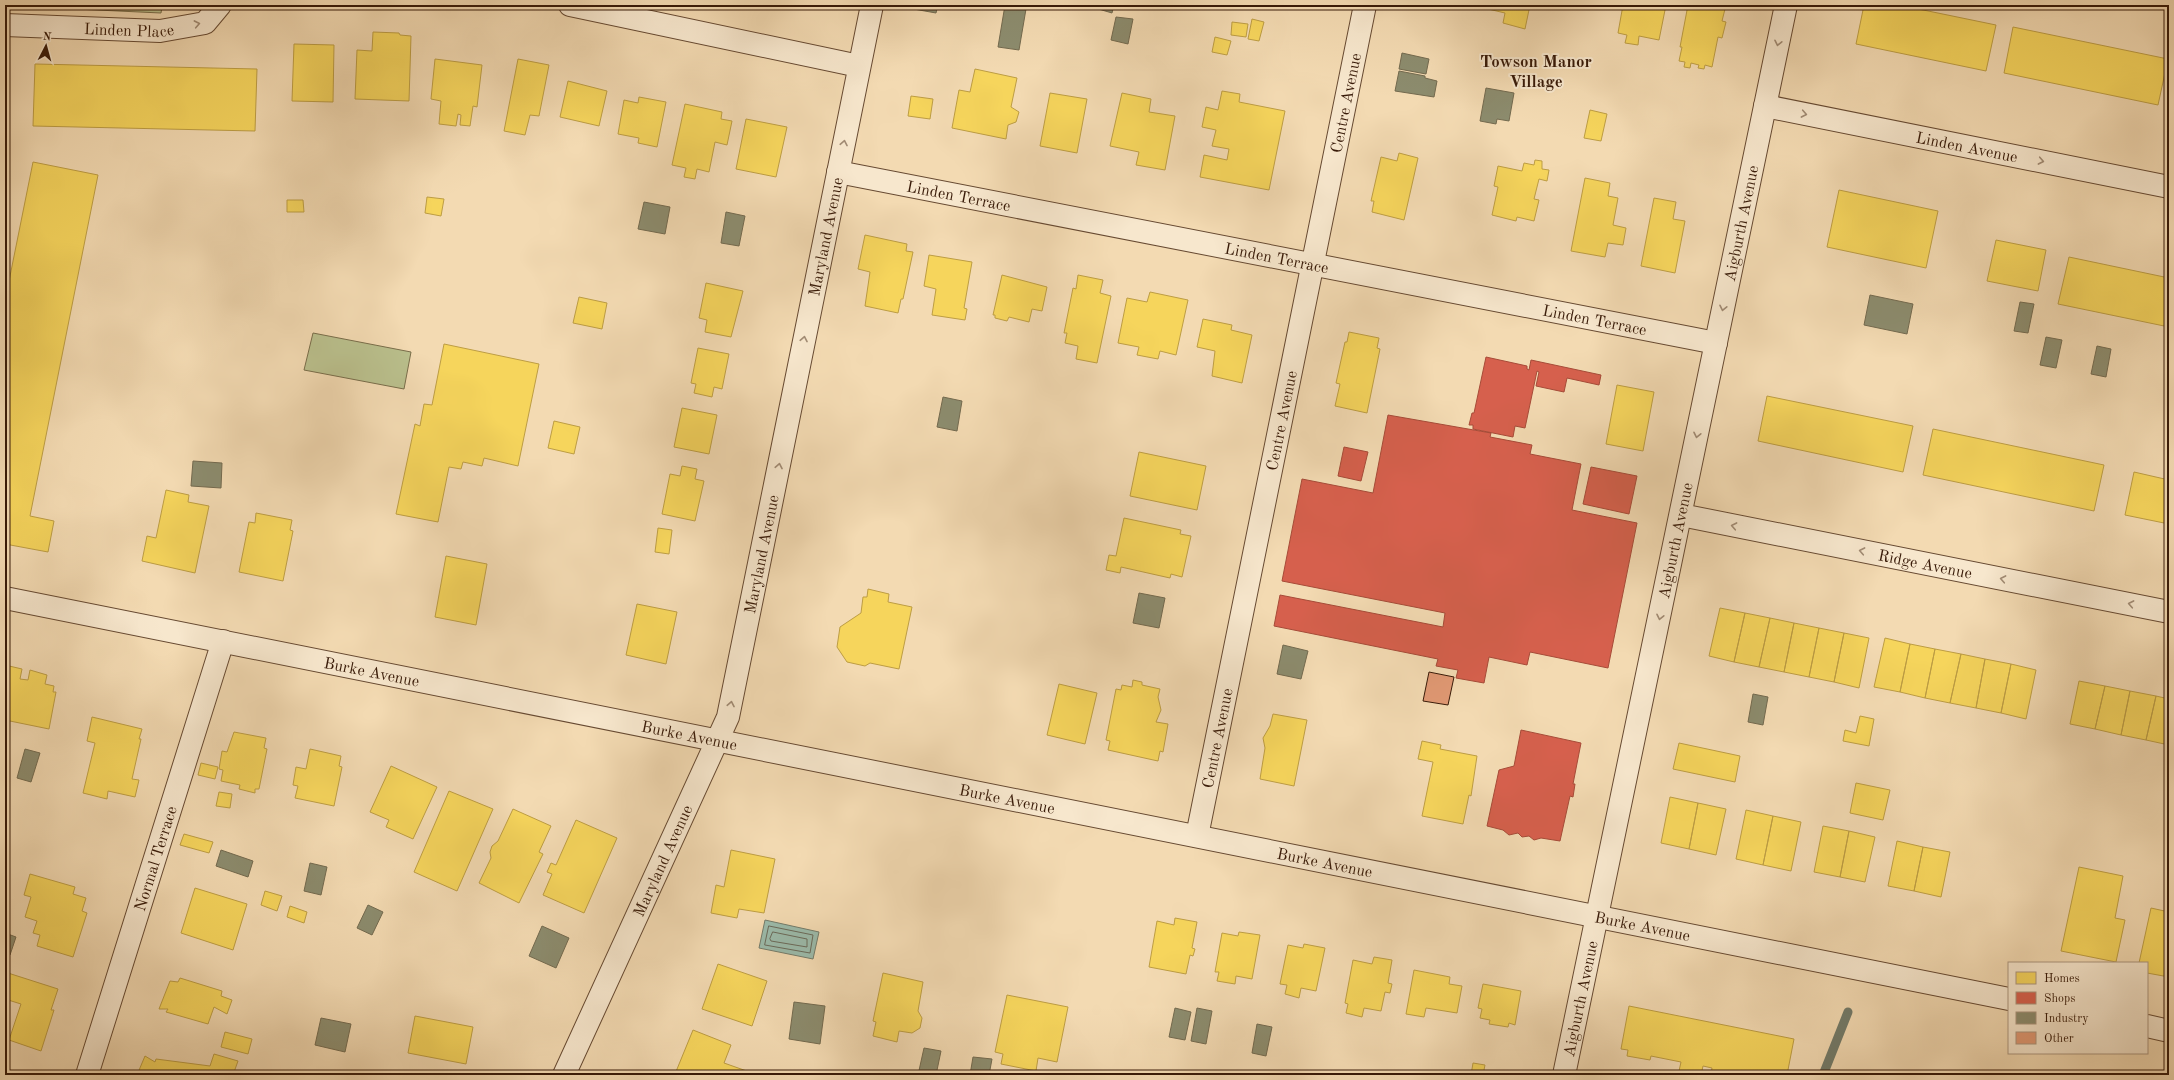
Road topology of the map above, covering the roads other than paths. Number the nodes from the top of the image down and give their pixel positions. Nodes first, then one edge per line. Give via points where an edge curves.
1 (220, 5) edge
2 (570, 5) edge
3 (872, 5) edge
4 (1365, 5) edge
5 (1786, 5) edge
6 (5, 25) edge
7 (859, 66) junction
8 (1765, 106) junction
9 (838, 172) junction
10 (2169, 187) edge
11 (1312, 265) junction
12 (1716, 343) junction
13 (1681, 515) junction
14 (5, 598) edge
15 (2169, 612) edge
16 (223, 641) junction
17 (718, 740) junction
18 (1197, 836) junction
19 (1597, 916) junction
20 (2008, 999) edge
21 (2148, 1026) edge
22 (2169, 1031) edge
23 (566, 1074) edge
24 (87, 1075) edge
25 (1564, 1075) edge

6 -> 1 street, Linden Place via 160,31 205,23
2 - 7 street
3 - 7 street, Maryland Avenue
4 - 11 street, Centre Avenue
5 -> 8 street, Aigburth Avenue
9 -> 7 street, Maryland Avenue
8 -> 10 street, Linden Avenue
8 -> 12 street, Aigburth Avenue
9 - 11 street, Linden Terrace
17 -> 9 street, Maryland Avenue via 728,716
11 - 12 street, Linden Terrace
11 - 18 street, Centre Avenue
12 -> 13 street, Aigburth Avenue
15 -> 13 street, Ridge Avenue
13 -> 19 street, Aigburth Avenue
14 - 16 street, Burke Avenue
16 - 17 street, Burke Avenue
16 - 24 street, Normal Terrace
17 - 18 street, Burke Avenue
17 - 23 street, Maryland Avenue
18 - 19 street, Burke Avenue
19 - 20 street, Burke Avenue
19 - 25 street, Aigburth Avenue
21 - 22 street

